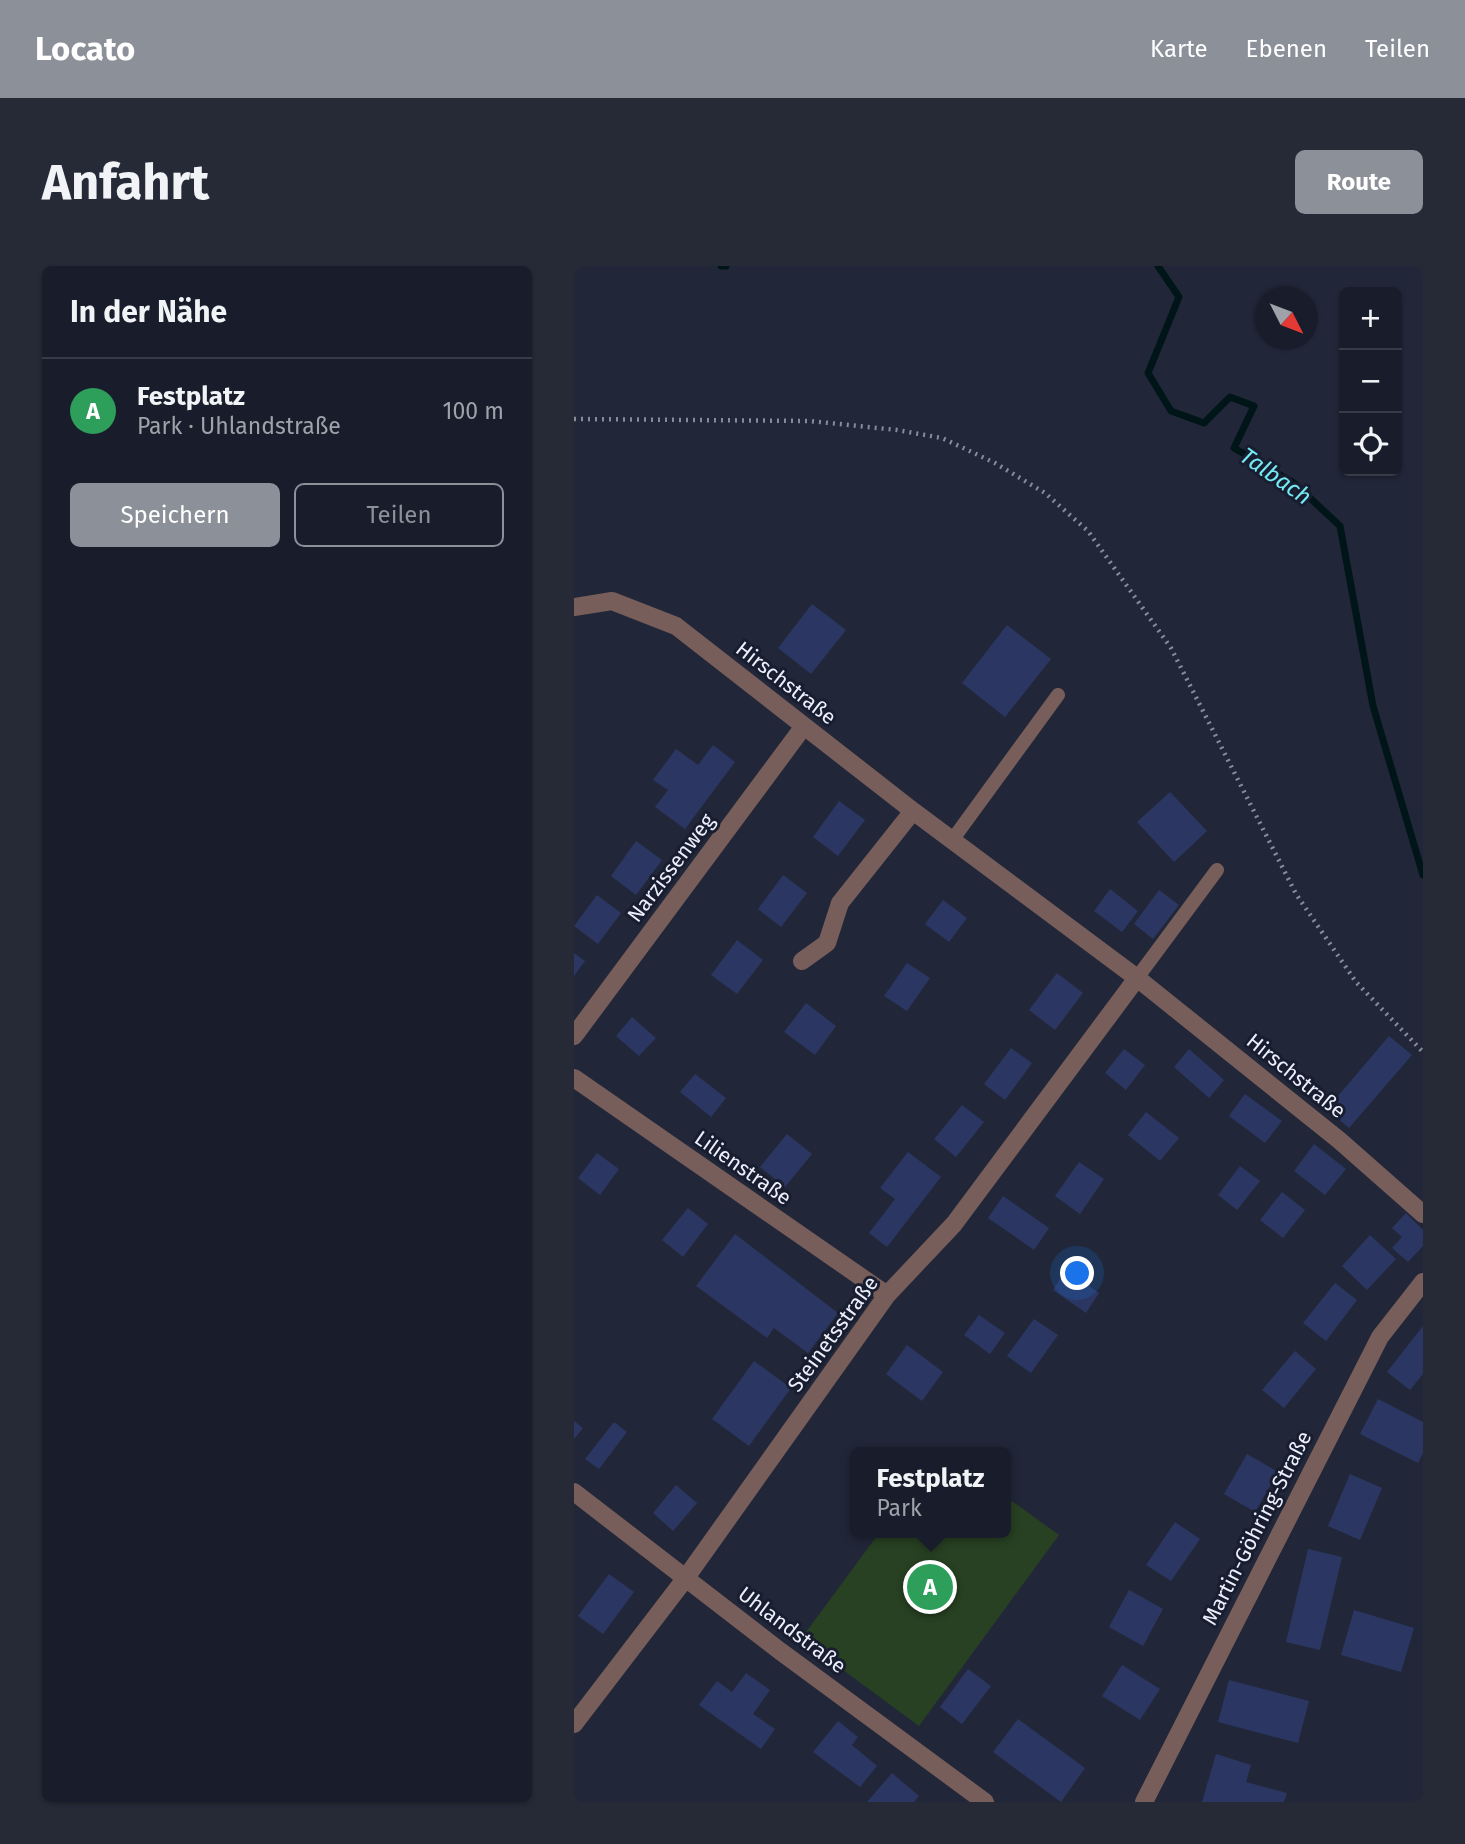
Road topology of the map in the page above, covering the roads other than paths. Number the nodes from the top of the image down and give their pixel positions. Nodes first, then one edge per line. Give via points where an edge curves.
1 (574, 607) edge
2 (1058, 695) dead end
3 (804, 726) junction
4 (913, 811) junction
5 (953, 839) junction
6 (1217, 870) dead end
7 (802, 961) dead end
8 (1137, 978) junction
9 (574, 1036) edge
10 (574, 1078) edge
11 (1423, 1214) edge
12 (1423, 1282) edge
13 (887, 1294) junction
14 (574, 1492) edge
15 (685, 1579) junction
16 (574, 1724) edge
17 (985, 1802) edge
18 (1144, 1802) edge

1 - 3 street, Hirschstraße via 612,601 676,626
2 - 5 lane
3 - 4 street, Hirschstraße
3 - 9 street, Narzissenweg
4 - 5 street, Hirschstraße
4 - 7 street via 840,903 827,943
5 - 8 street, Hirschstraße
6 - 8 lane
8 - 11 street, Hirschstraße via 1339,1140
8 - 13 street, Steinetsstraße via 954,1224
10 - 13 street, Lilienstraße
12 - 18 street, Martin-Göhring-Straße via 1380,1337
13 - 15 street, Steinetsstraße
14 - 15 street, Uhlandstraße
15 - 16 street, Steinetsstraße
15 - 17 street, Uhlandstraße

